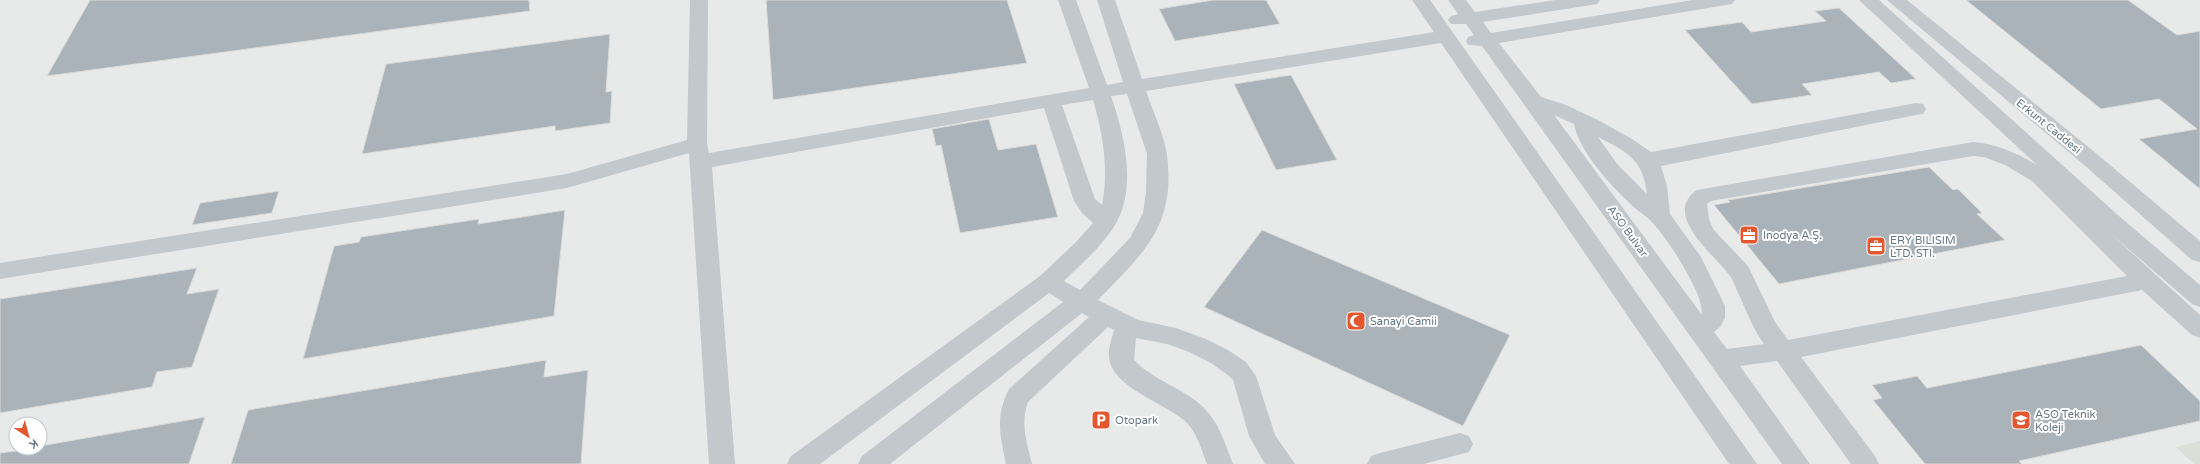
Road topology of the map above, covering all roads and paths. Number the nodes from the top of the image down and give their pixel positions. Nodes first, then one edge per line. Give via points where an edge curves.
1 (699, 0) edge
2 (1067, 0) edge
3 (1106, 0) edge
4 (1421, 0) edge
5 (1457, 0) edge
6 (1591, 0) edge
7 (1726, 0) edge
8 (1868, 0) edge
9 (1896, 0) edge
10 (1471, 18) junction
11 (1446, 34) junction
12 (1486, 39) junction
13 (1135, 88) junction
14 (1100, 92) junction
15 (1051, 101) junction
16 (1534, 102) junction
17 (1916, 108) dead end
18 (1584, 122) junction
19 (699, 153) junction
20 (1646, 160) junction
21 (1659, 216) junction
22 (1106, 219) junction
23 (2200, 254) edge
24 (0, 271) edge
25 (2146, 281) junction
26 (1048, 282) junction
27 (2200, 298) edge
28 (1080, 302) junction
29 (1106, 315) junction
30 (2200, 324) edge
31 (1127, 326) junction
32 (1699, 328) junction
33 (1782, 351) junction
34 (1720, 359) junction
35 (1460, 444) dead end
36 (722, 464) edge
37 (800, 464) edge
38 (871, 464) edge
39 (1019, 464) edge
40 (1220, 464) edge
41 (1282, 464) edge
42 (1380, 464) edge
43 (1744, 464) edge
44 (1797, 464) edge
45 (1866, 464) edge

1 - 19 street
2 - 14 street
3 - 13 street
4 - 11 street
5 - 10 street, ASO Bulvar
6 - 10 street
7 - 12 street
8 - 27 street via 2111,221
9 - 23 street, Erkunt Caddesi via 2090,159
10 - 11 street
10 - 12 street, ASO Bulvar
11 - 12 street
11 - 13 street
11 - 43 street
12 - 16 street, ASO Bulvar
13 - 14 street
13 - 28 street via 1157,154 1158,178 1154,213 1138,244
14 - 15 street
14 - 22 street via 1117,166 1117,186 1112,209
15 - 19 street
15 - 22 street via 1085,201 1090,208
16 - 18 street via 1559,108
16 - 32 street, ASO Bulvar
17 - 20 street via 1667,158
18 - 20 street via 1633,149
18 - 21 street via 1585,133 1595,149 1642,202
19 - 24 street via 568,181
19 - 36 street
20 - 21 street via 1656,187
21 - 32 street via 1694,265 1713,303 1710,324
22 - 26 street via 1082,249
25 - 30 street
25 - 33 street
25 - 33 street via 2039,176 2012,160 1987,150 1973,149 1705,195 1696,201 1698,219 1704,233 1740,272 1765,327
26 - 28 street
26 - 37 street
28 - 29 street
28 - 38 street
29 - 31 street
29 - 39 street via 1018,396 1011,419
31 - 40 street via 1120,359 1124,366 1193,413 1204,426
31 - 41 street via 1182,340 1230,362 1239,369 1244,376 1260,430 1270,451
32 - 34 street, ASO Bulvar
33 - 34 street
33 - 45 street
34 - 44 street, ASO Bulvar
35 - 42 street

